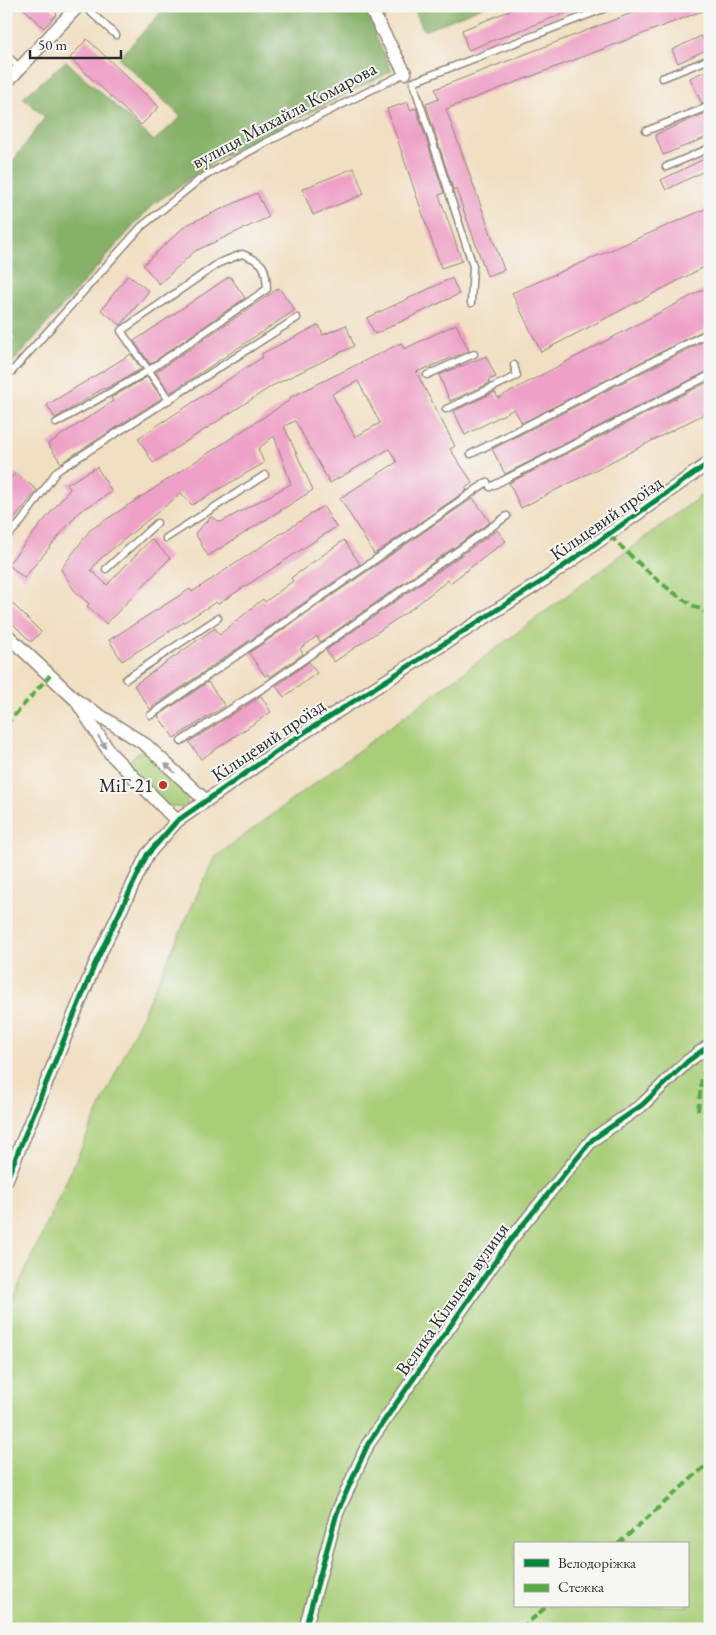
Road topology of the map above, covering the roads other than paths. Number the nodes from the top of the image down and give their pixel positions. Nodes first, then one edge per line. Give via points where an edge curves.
1 (78, 6) edge
2 (84, 6) edge
3 (369, 6) edge
4 (611, 6) edge
5 (116, 35) dead end
6 (6, 55) edge
7 (710, 59) edge
8 (20, 68) junction
9 (405, 73) joint
10 (662, 78) dead end
11 (6, 83) edge
12 (710, 106) edge
13 (646, 131) dead end
14 (710, 148) edge
15 (666, 167) dead end
16 (471, 304) dead end
17 (297, 318) dead end
18 (710, 332) edge
19 (474, 354) dead end
20 (514, 365) dead end
21 (148, 371) junction
22 (427, 375) dead end
23 (710, 375) edge
24 (6, 378) edge
25 (169, 400) junction
26 (446, 409) dead end
27 (56, 423) dead end
28 (471, 454) dead end
29 (710, 462) edge
30 (265, 475) dead end
31 (507, 516) dead end
32 (157, 523) dead end
33 (6, 538) edge
34 (166, 538) dead end
35 (106, 569) dead end
36 (218, 618) dead end
37 (6, 634) edge
38 (126, 679) dead end
39 (77, 701) junction
40 (151, 716) dead end
41 (180, 741) dead end
42 (206, 801) junction
43 (177, 821) junction
44 (710, 1045) edge
45 (6, 1181) edge
46 (305, 1629) edge

1 - 8 street
2 - 5 lane
3 - 9 street, вулиця Михайла Комарова
4 - 16 lane via 413,82 473,266
6 - 8 lane
7 - 10 lane
8 - 11 street
9 - 24 lane, вулиця Михайла Комарова via 200,179 140,227
12 - 13 lane
14 - 15 lane
17 - 25 lane
18 - 28 lane
19 - 22 lane
20 - 26 lane via 517,376
21 - 21 lane via 121,331 219,263 242,254 258,260 266,271 266,289
21 - 25 lane
21 - 27 lane
23 - 40 lane via 489,485
25 - 33 lane via 57,471
29 - 42 street, Кільцевий проїзд via 544,580 298,736
30 - 34 lane
31 - 41 lane via 265,687
32 - 35 lane
36 - 38 lane
37 - 39 street
42 -> 39 street via 146,745
39 -> 43 street via 110,754
42 - 43 street, Кільцевий проїзд
43 - 45 street, Кільцевий проїзд via 147,855 94,964
44 - 46 street, Велика Кільцева вулиця via 688,1061 642,1105 592,1140 508,1243 374,1436 337,1513

